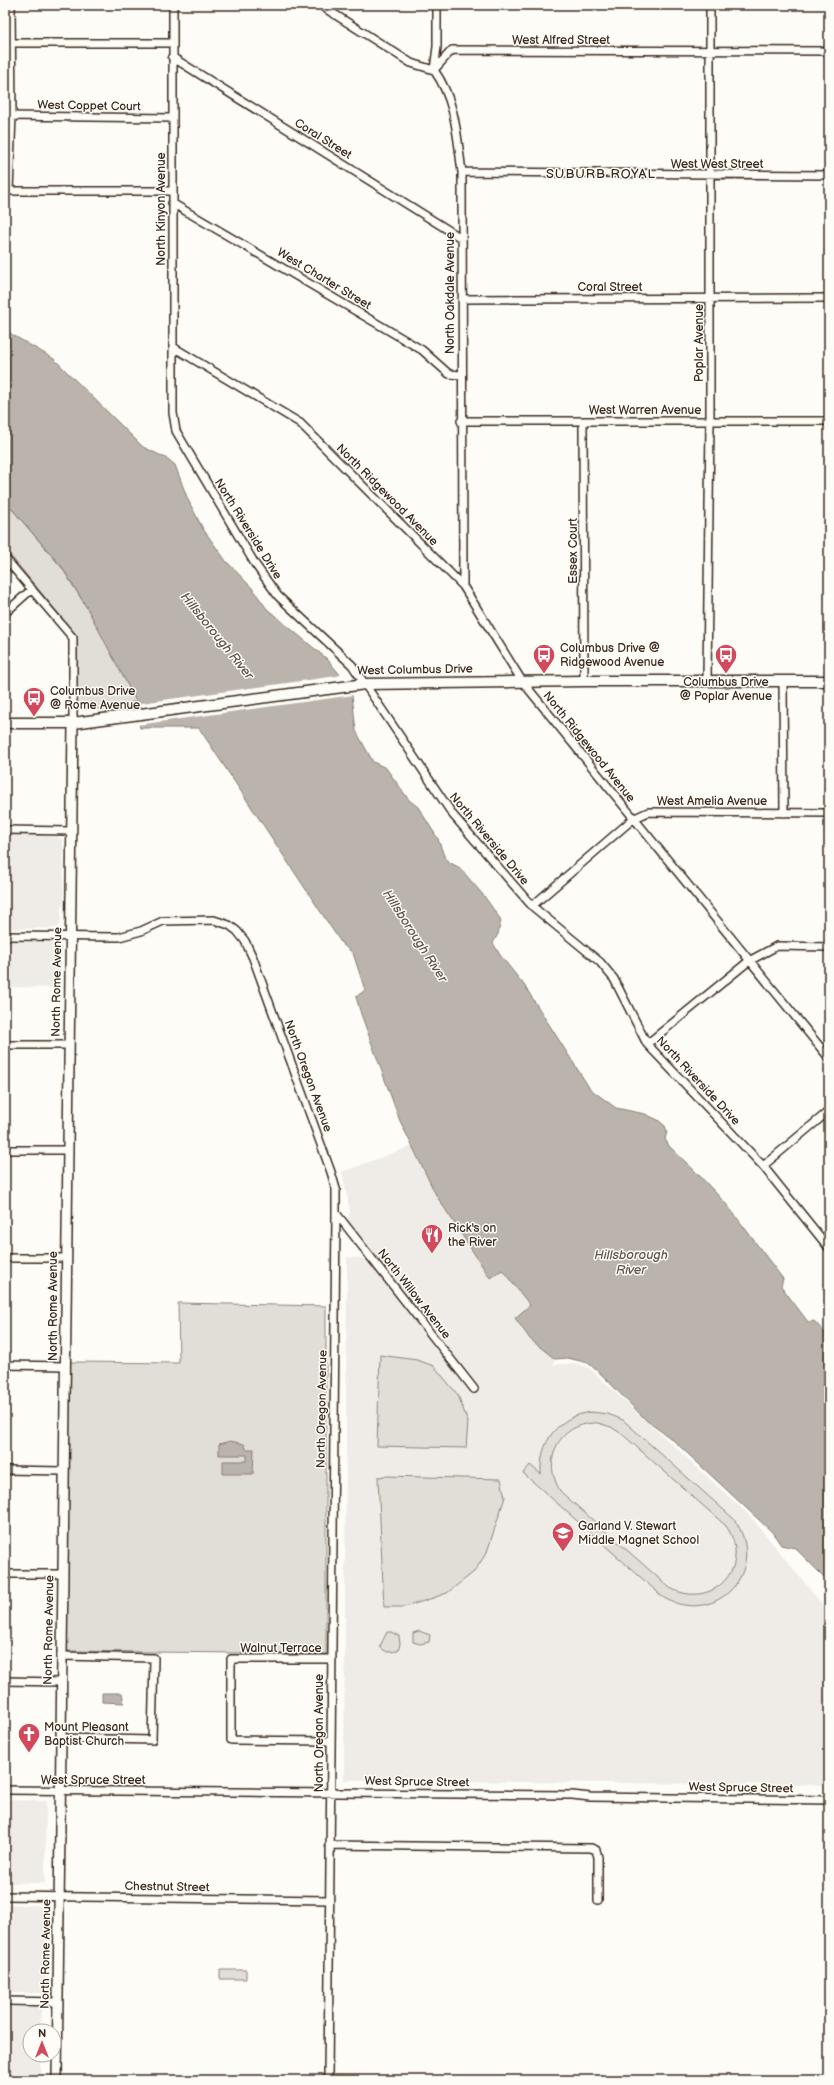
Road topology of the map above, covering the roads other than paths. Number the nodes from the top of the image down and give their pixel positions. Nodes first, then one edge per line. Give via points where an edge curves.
1 (11, 5) edge
2 (173, 5) edge
3 (320, 5) edge
4 (437, 5) edge
5 (710, 5) edge
6 (8, 43) edge
7 (172, 43) junction
8 (829, 51) edge
9 (710, 52) junction
10 (172, 57) junction
11 (434, 70) junction
12 (8, 116) edge
13 (172, 118) junction
14 (462, 172) junction
15 (710, 175) junction
16 (829, 175) edge
17 (7, 191) edge
18 (172, 191) junction
19 (172, 202) junction
20 (461, 238) junction
21 (710, 298) junction
22 (829, 298) edge
23 (462, 299) junction
24 (173, 347) junction
25 (461, 375) junction
26 (173, 413) joint
27 (461, 421) junction
28 (583, 421) junction
29 (710, 421) junction
30 (829, 421) edge
31 (5, 558) edge
32 (463, 586) junction
33 (32, 590) junction
34 (5, 613) edge
35 (522, 681) junction
36 (584, 681) junction
37 (707, 681) junction
38 (783, 681) junction
39 (829, 681) edge
40 (365, 684) junction
41 (5, 723) edge
42 (73, 723) junction
43 (784, 813) junction
44 (829, 813) edge
45 (633, 819) junction
46 (5, 830) edge
47 (71, 831) junction
48 (532, 906) junction
49 (5, 936) edge
50 (70, 936) junction
51 (829, 947) edge
52 (749, 961) junction
53 (647, 1044) junction
54 (5, 1045) edge
55 (68, 1045) junction
56 (829, 1058) edge
57 (829, 1111) edge
58 (5, 1150) edge
59 (67, 1150) junction
60 (763, 1166) junction
61 (336, 1213) junction
62 (829, 1248) edge
63 (5, 1258) edge
64 (66, 1258) junction
65 (5, 1365) edge
66 (65, 1366) junction
67 (474, 1389) dead end
68 (5, 1470) edge
69 (63, 1471) junction
70 (5, 1574) edge
71 (62, 1574) junction
72 (61, 1656) junction
73 (330, 1659) junction
74 (5, 1681) edge
75 (60, 1682) junction
76 (60, 1738) junction
77 (330, 1741) junction
78 (5, 1790) edge
79 (59, 1791) junction
80 (330, 1792) junction
81 (829, 1800) edge
82 (329, 1845) junction
83 (5, 1896) edge
84 (59, 1897) junction
85 (329, 1900) junction
86 (598, 1900) dead end
87 (5, 2001) edge
88 (58, 2002) junction
89 (57, 2080) edge
90 (328, 2080) edge

1 - 6 street
2 - 7 street, North Kinyon Avenue
3 - 11 street via 411,63
4 - 11 street
5 - 9 street, Poplar Avenue
6 - 7 street
6 - 12 street
7 - 10 street, North Kinyon Avenue
8 - 9 street, West Alfred Street
9 - 11 street, West Alfred Street via 452,50
9 - 15 street, Poplar Avenue
10 - 13 street, North Kinyon Avenue
10 - 20 street, Coral Street
11 - 14 street, North Oakdale Avenue via 444,84 454,113
12 - 13 street, West Coppet Court
12 - 17 street
13 - 18 street, North Kinyon Avenue
14 - 15 street, West West Street
14 - 20 street, North Oakdale Avenue
15 - 16 street, West West Street
15 - 21 street, Poplar Avenue
17 - 18 street
18 - 19 street, North Kinyon Avenue
19 - 24 street, North Kinyon Avenue
19 - 25 street, West Charter Street via 422,350 449,374
20 - 23 street, North Oakdale Avenue
21 - 22 street, Coral Street
21 - 23 street, Coral Street
21 - 29 street, Poplar Avenue
23 - 25 street, North Oakdale Avenue
24 - 26 street, North Kinyon Avenue
24 - 32 street, North Ridgewood Avenue via 300,423
25 - 27 street, North Oakdale Avenue
26 - 40 street, North Riverside Drive via 176,431 254,564 278,596 352,665
27 - 28 street, West Warren Avenue
27 - 32 street, North Oakdale Avenue
28 - 29 street, West Warren Avenue
28 - 36 street, Essex Court
29 - 30 street, West Warren Avenue
29 - 37 street, Poplar Avenue
31 - 33 street, North Rome Avenue
32 - 35 street, North Ridgewood Avenue
33 - 34 street
33 - 42 street, North Rome Avenue via 73,638
35 - 36 main road, West Columbus Drive
35 - 40 main road, West Columbus Drive
35 - 45 street, North Ridgewood Avenue
36 - 37 main road, West Columbus Drive
37 - 38 main road, West Columbus Drive
38 - 39 main road, West Columbus Drive
38 - 43 street
40 - 42 main road, West Columbus Drive
40 - 48 street, North Riverside Drive via 453,815
41 - 42 main road, West Columbus Drive
42 - 47 street, North Rome Avenue
43 - 44 street, West Amelia Avenue
43 - 45 street, West Amelia Avenue via 648,812
45 - 48 street, West Amelia Avenue
45 - 52 street, North Ridgewood Avenue
46 - 47 street
47 - 50 street, North Rome Avenue
48 - 53 street, North Riverside Drive via 600,962 614,979
49 - 50 street, North Oregon Avenue
50 - 55 street, North Rome Avenue
50 - 61 street, North Oregon Avenue via 119,937 172,920 214,920 237,931 253,958 331,1172 336,1189
51 - 52 street via 777,946
52 - 53 street
52 - 56 street, North Ridgewood Avenue
53 - 60 street, North Riverside Drive
54 - 55 street
55 - 59 street, North Rome Avenue
57 - 60 street
58 - 59 street
59 - 64 street, North Rome Avenue
60 - 62 street, North Riverside Drive
61 - 67 street, North Willow Avenue
61 - 73 street, North Oregon Avenue
63 - 64 street
64 - 66 street, North Rome Avenue
65 - 66 street
66 - 69 street, North Rome Avenue
68 - 69 street
69 - 71 street, North Rome Avenue
70 - 71 street
71 - 72 street, North Rome Avenue
72 - 75 street, North Rome Avenue
72 - 76 street via 154,1658 152,1740
73 - 77 street, North Oregon Avenue
73 - 77 street, Walnut Terrace via 231,1658 231,1740
74 - 75 street
75 - 76 street, North Rome Avenue
76 - 79 street, North Rome Avenue
77 - 80 street, North Oregon Avenue
78 - 79 street, West Spruce Street
79 - 80 street, West Spruce Street
79 - 84 street, North Rome Avenue
80 - 81 street, West Spruce Street
80 - 82 street, North Oregon Avenue
82 - 85 street, North Oregon Avenue
82 - 86 street via 591,1848 596,1850 598,1857
83 - 84 street, Chestnut Street
84 - 85 street, Chestnut Street
84 - 88 street, North Rome Avenue
85 - 90 street, North Oregon Avenue
87 - 88 street
88 - 89 street, North Rome Avenue

